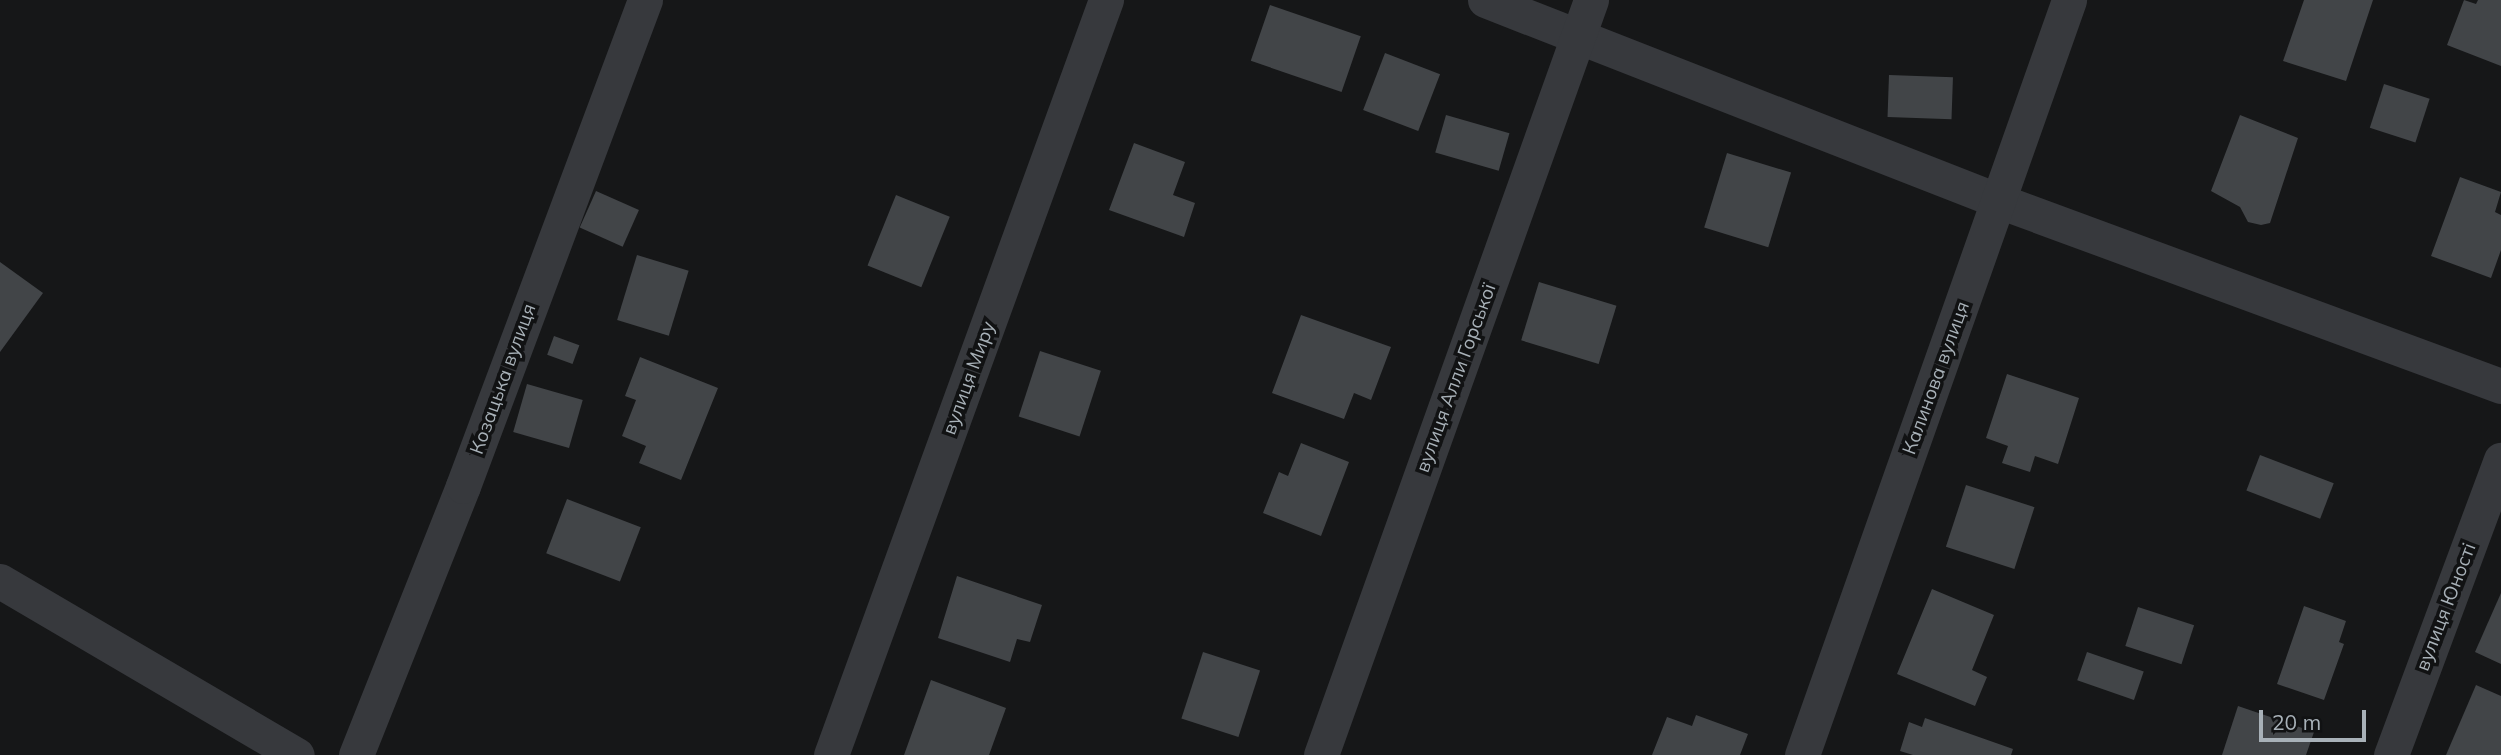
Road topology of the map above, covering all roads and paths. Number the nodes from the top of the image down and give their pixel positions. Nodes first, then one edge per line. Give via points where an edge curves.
1 (645, 0) edge
2 (1106, 0) edge
3 (1485, 0) edge
4 (1591, 0) edge
5 (2069, 0) edge
6 (1579, 35) junction
7 (1999, 201) junction
8 (2501, 386) edge
9 (2501, 460) edge
10 (0, 581) edge
11 (297, 755) edge
12 (356, 755) edge
13 (831, 755) edge
14 (1321, 755) edge
15 (1802, 755) edge
16 (2390, 755) edge

1 - 12 street, Козацька вулиця via 463,486
2 - 13 street, вулиця Миру
3 - 6 street
4 - 6 street, вулиця Алли Горської
5 - 7 street, Калинова вулиця
6 - 7 street
6 - 14 street, вулиця Алли Горської
7 - 8 street
7 - 15 street, Калинова вулиця
9 - 16 street, вулиця Юності
10 - 11 street

